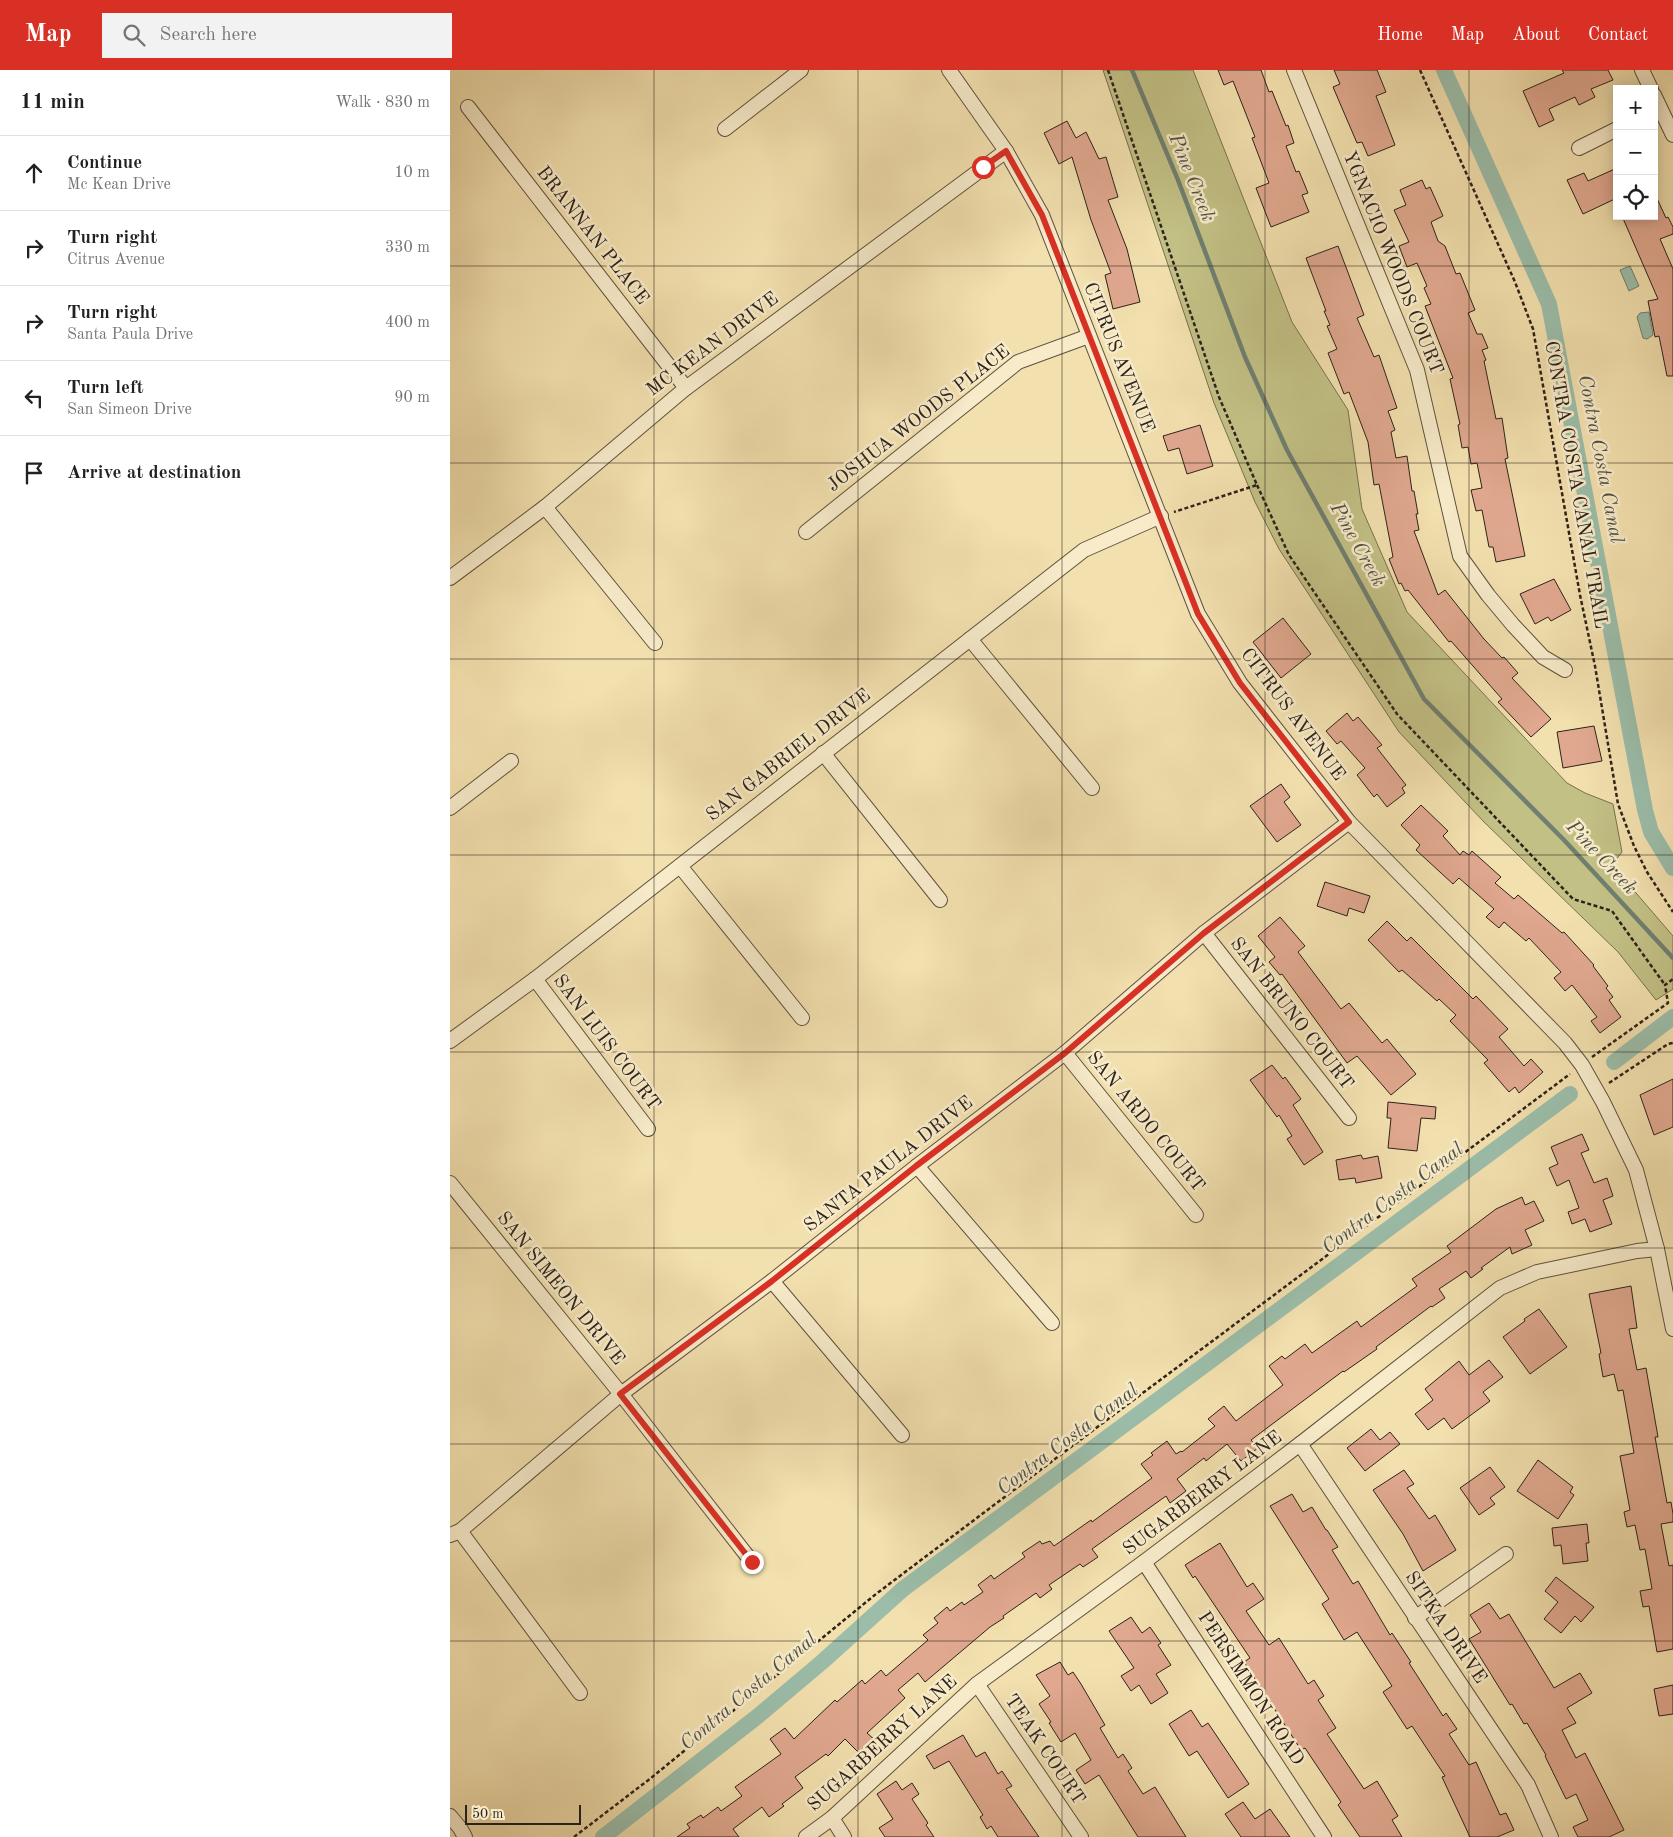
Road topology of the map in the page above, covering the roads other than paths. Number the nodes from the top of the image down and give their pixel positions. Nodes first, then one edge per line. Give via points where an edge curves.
1 (801, 70) edge
2 (950, 70) edge
3 (1294, 70) edge
4 (1642, 70) edge
5 (1649, 85) edge
6 (1673, 100) edge
7 (468, 107) dead end
8 (1658, 109) edge
9 (724, 129) dead end
10 (1615, 130) edge
11 (1673, 135) edge
12 (1579, 148) dead end
13 (1006, 151) junction
14 (1089, 336) junction
15 (686, 388) junction
16 (545, 507) junction
17 (1161, 516) junction
18 (806, 532) dead end
19 (450, 578) edge
20 (970, 638) junction
21 (655, 643) dead end
22 (1565, 670) dead end
23 (823, 753) junction
24 (511, 761) dead end
25 (1092, 788) dead end
26 (450, 808) edge
27 (1349, 822) junction
28 (680, 866) junction
29 (940, 900) dead end
30 (1204, 933) junction
31 (535, 979) junction
32 (802, 1018) dead end
33 (450, 1041) edge
34 (1065, 1053) junction
35 (1349, 1118) dead end
36 (648, 1129) dead end
37 (916, 1166) junction
38 (450, 1183) edge
39 (1196, 1215) dead end
40 (1657, 1249) junction
41 (772, 1281) junction
42 (1052, 1324) dead end
43 (1673, 1329) edge
44 (620, 1394) junction
45 (902, 1435) dead end
46 (1300, 1444) junction
47 (455, 1533) edge
48 (1506, 1554) dead end
49 (752, 1562) dead end
50 (1144, 1562) junction
51 (1415, 1618) junction
52 (977, 1684) junction
53 (580, 1693) dead end
54 (450, 1816) edge
55 (832, 1818) junction
56 (465, 1837) edge
57 (806, 1837) edge
58 (844, 1837) edge
59 (1081, 1837) edge
60 (1324, 1837) edge
61 (1551, 1837) edge

1 - 9 street
2 - 13 street, CITRUS AVENUE
3 - 22 street, YGNACIO WOODS COURT via 1417,370 1460,556 1513,625 1543,657
4 - 5 street
6 - 8 street
7 - 15 street, BRANNAN PLACE
8 - 11 street
10 - 12 street
13 - 14 street, CITRUS AVENUE via 1042,215
13 - 15 street, MC KEAN DRIVE
14 - 17 street, CITRUS AVENUE
14 - 18 street, JOSHUA WOODS PLACE via 1018,362
15 - 16 street, MC KEAN DRIVE
16 - 19 street, MC KEAN DRIVE
16 - 21 street
17 - 20 street, SAN GABRIEL DRIVE via 1084,550
17 - 27 street, CITRUS AVENUE via 1198,614 1240,683
20 - 23 street, SAN GABRIEL DRIVE
20 - 25 street
23 - 28 street, SAN GABRIEL DRIVE
23 - 29 street
24 - 26 street
27 - 30 street, SANTA PAULA DRIVE
27 - 40 street, CITRUS AVENUE via 1565,1043 1582,1065 1620,1133 1636,1170
28 - 31 street, SAN GABRIEL DRIVE
28 - 32 street
30 - 34 street, SANTA PAULA DRIVE
30 - 35 street, SAN BRUNO COURT
31 - 33 street, SAN GABRIEL DRIVE
31 - 36 street, SAN LUIS COURT
34 - 37 street, SANTA PAULA DRIVE
34 - 39 street, SAN ARDO COURT
37 - 41 street, SANTA PAULA DRIVE
37 - 42 street
38 - 44 street, SAN SIMEON DRIVE
40 - 43 street, CITRUS AVENUE
40 - 46 street, SUGARBERRY LANE via 1537,1272 1500,1288
41 - 44 street, SANTA PAULA DRIVE
41 - 45 street
44 - 47 street, SANTA PAULA DRIVE
44 - 49 street, SAN SIMEON DRIVE
46 - 50 street, SUGARBERRY LANE
46 - 51 street, SITKA DRIVE
47 - 53 street
48 - 51 street
50 - 52 street, SUGARBERRY LANE
50 - 60 street, PERSIMMON ROAD
51 - 61 street, SITKA DRIVE via 1528,1785
52 - 55 street, SUGARBERRY LANE
52 - 59 street, TEAK COURT
54 - 56 street
55 - 57 street, SUGARBERRY LANE
55 - 58 street

